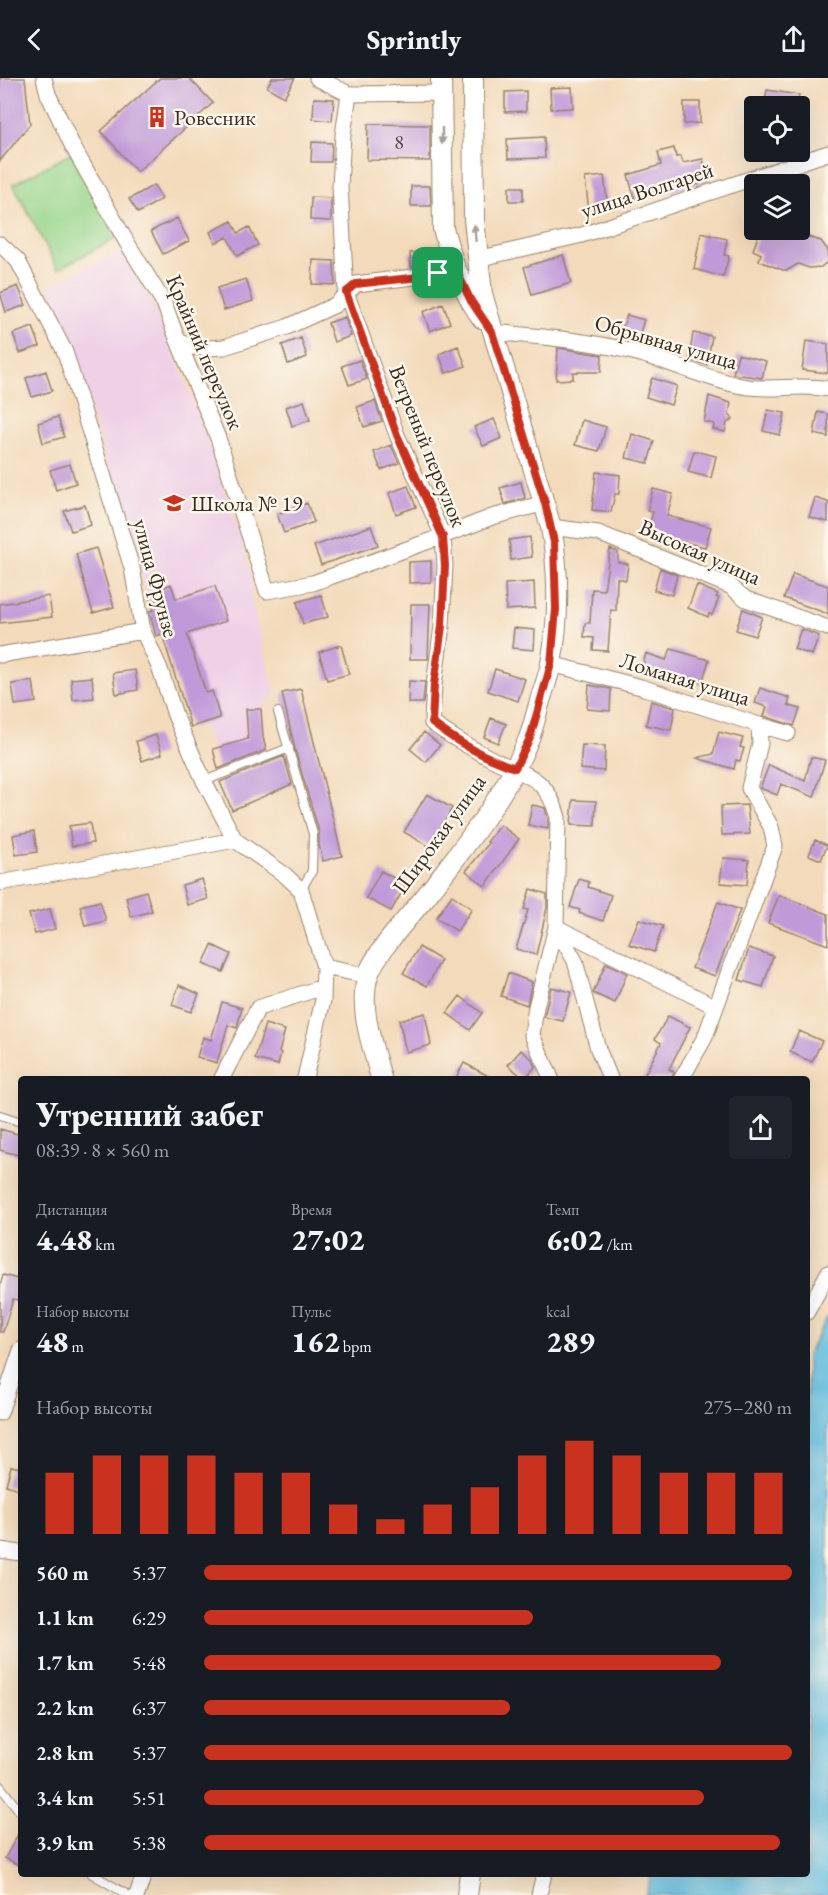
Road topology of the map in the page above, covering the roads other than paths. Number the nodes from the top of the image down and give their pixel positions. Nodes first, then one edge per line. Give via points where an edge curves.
1 (44, 78) edge
2 (317, 78) edge
3 (473, 78) edge
4 (441, 86) edge
5 (349, 94) junction
6 (828, 153) edge
7 (0, 244) edge
8 (477, 259) junction
9 (455, 268) junction
10 (346, 292) junction
11 (492, 332) junction
12 (178, 341) junction
13 (828, 389) edge
14 (545, 503) junction
15 (551, 527) junction
16 (443, 537) junction
17 (828, 628) edge
18 (143, 631) junction
19 (0, 655) edge
20 (551, 664) junction
21 (278, 712) dead end
22 (759, 725) junction
23 (788, 733) dead end
24 (289, 748) junction
25 (515, 768) junction
26 (204, 781) junction
27 (235, 840) junction
28 (0, 883) edge
29 (301, 890) junction
30 (556, 927) junction
31 (324, 967) junction
32 (368, 976) junction
33 (323, 987) junction
34 (716, 1007) junction
35 (223, 1076) edge
36 (304, 1076) edge
37 (381, 1076) edge
38 (550, 1076) edge
39 (609, 1076) edge
40 (683, 1076) edge
41 (0, 1115) edge
42 (18, 1121) edge
43 (828, 1273) edge
44 (810, 1306) edge
45 (18, 1359) edge
46 (0, 1413) edge
47 (0, 1550) edge
48 (18, 1553) edge
49 (0, 1786) edge
50 (18, 1809) edge
51 (97, 1877) edge
52 (143, 1877) edge
53 (470, 1877) edge
54 (543, 1877) edge
55 (128, 1895) edge
56 (137, 1895) edge
57 (467, 1895) edge
58 (539, 1895) edge

1 - 12 street, Крайний переулок via 73,147 164,303
2 - 5 street
8 -> 3 street, Широкая улица
4 - 5 street
4 -> 9 street, Широкая улица via 442,218
5 - 10 street, Ветреный переулок via 340,186
6 - 8 street, улица Волгарей via 582,235
7 - 18 street, улица Фрунзе via 18,261 65,352 132,568
8 - 11 street, Широкая улица
9 - 10 street via 429,276 356,284
9 - 11 street, Широкая улица
10 - 12 street via 335,305 287,327 224,347 192,347
10 - 16 street, Ветреный переулок via 397,435
11 - 13 street, Обрывная улица via 594,343 640,353 741,386
11 - 14 street, Широкая улица
12 - 16 street, Крайний переулок via 218,438 267,591 313,583
14 - 15 street, Широкая улица
14 - 16 street via 492,517
15 - 17 street, Высокая улица via 598,533 730,586 746,599
15 - 20 street, Широкая улица via 556,609
16 - 25 street, Ветреный переулок via 442,626 432,723 456,741
18 - 19 street
18 - 26 street, улица Фрунзе
20 - 22 street, Ломаная улица via 641,687
20 - 25 street, Широкая улица via 530,738
21 - 24 lane
22 - 23 street
22 - 34 street, Ломаная улица via 760,744 749,788 771,827 775,846
24 - 26 lane
24 - 29 lane via 313,834 312,871
25 - 30 street via 547,791 558,817
25 - 32 street, Широкая улица via 493,805
26 - 27 street, улица Фрунзе
27 - 28 street
27 - 29 street, улица Фрунзе
29 - 31 street
30 - 34 street
30 - 38 street via 532,1035
30 - 39 street via 575,961 598,1049
31 - 32 street
31 - 33 street
32 - 37 street, Широкая улица via 366,1017
33 - 35 street via 258,1008
33 - 36 street
34 - 40 street, Ломаная улица
41 - 42 lane
43 - 44 street
45 - 46 street
47 - 48 street
49 - 50 lane
51 - 55 lane
52 - 56 street
53 - 57 street
54 - 58 street

